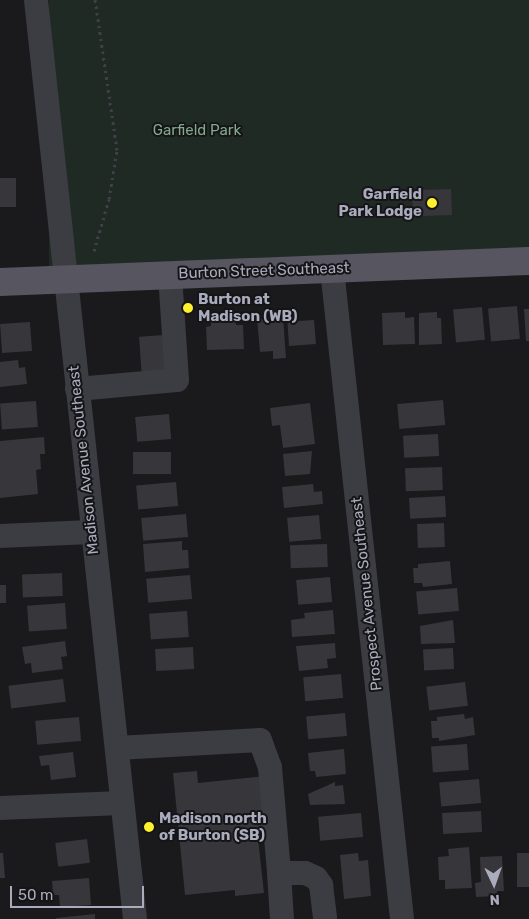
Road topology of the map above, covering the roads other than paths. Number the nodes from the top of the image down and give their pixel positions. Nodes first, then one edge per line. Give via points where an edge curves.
1 (36, 0) edge
2 (529, 261) edge
3 (332, 269) junction
4 (170, 275) junction
5 (66, 279) junction
6 (0, 282) edge
7 (77, 389) junction
8 (91, 532) junction
9 (0, 536) edge
10 (117, 748) junction
11 (121, 803) junction
12 (0, 808) edge
13 (279, 874) junction
14 (135, 919) edge
15 (282, 919) edge
16 (325, 919) edge
17 (402, 919) edge

1 - 5 street, Madison Avenue Southeast
2 - 3 main road, Burton Street Southeast
3 - 4 main road, Burton Street Southeast
3 - 17 street, Prospect Avenue Southeast
4 - 5 main road, Burton Street Southeast
4 - 7 street via 177,380
5 - 6 main road, Burton Street Southeast
5 - 7 street, Madison Avenue Southeast
7 - 8 street, Madison Avenue Southeast
8 - 9 street
8 - 10 street, Madison Avenue Southeast
10 - 11 street, Madison Avenue Southeast
10 - 13 street via 260,740 270,767
11 - 12 street
11 - 14 street, Madison Avenue Southeast
13 - 15 street
13 - 16 street via 305,873 316,878 321,885

